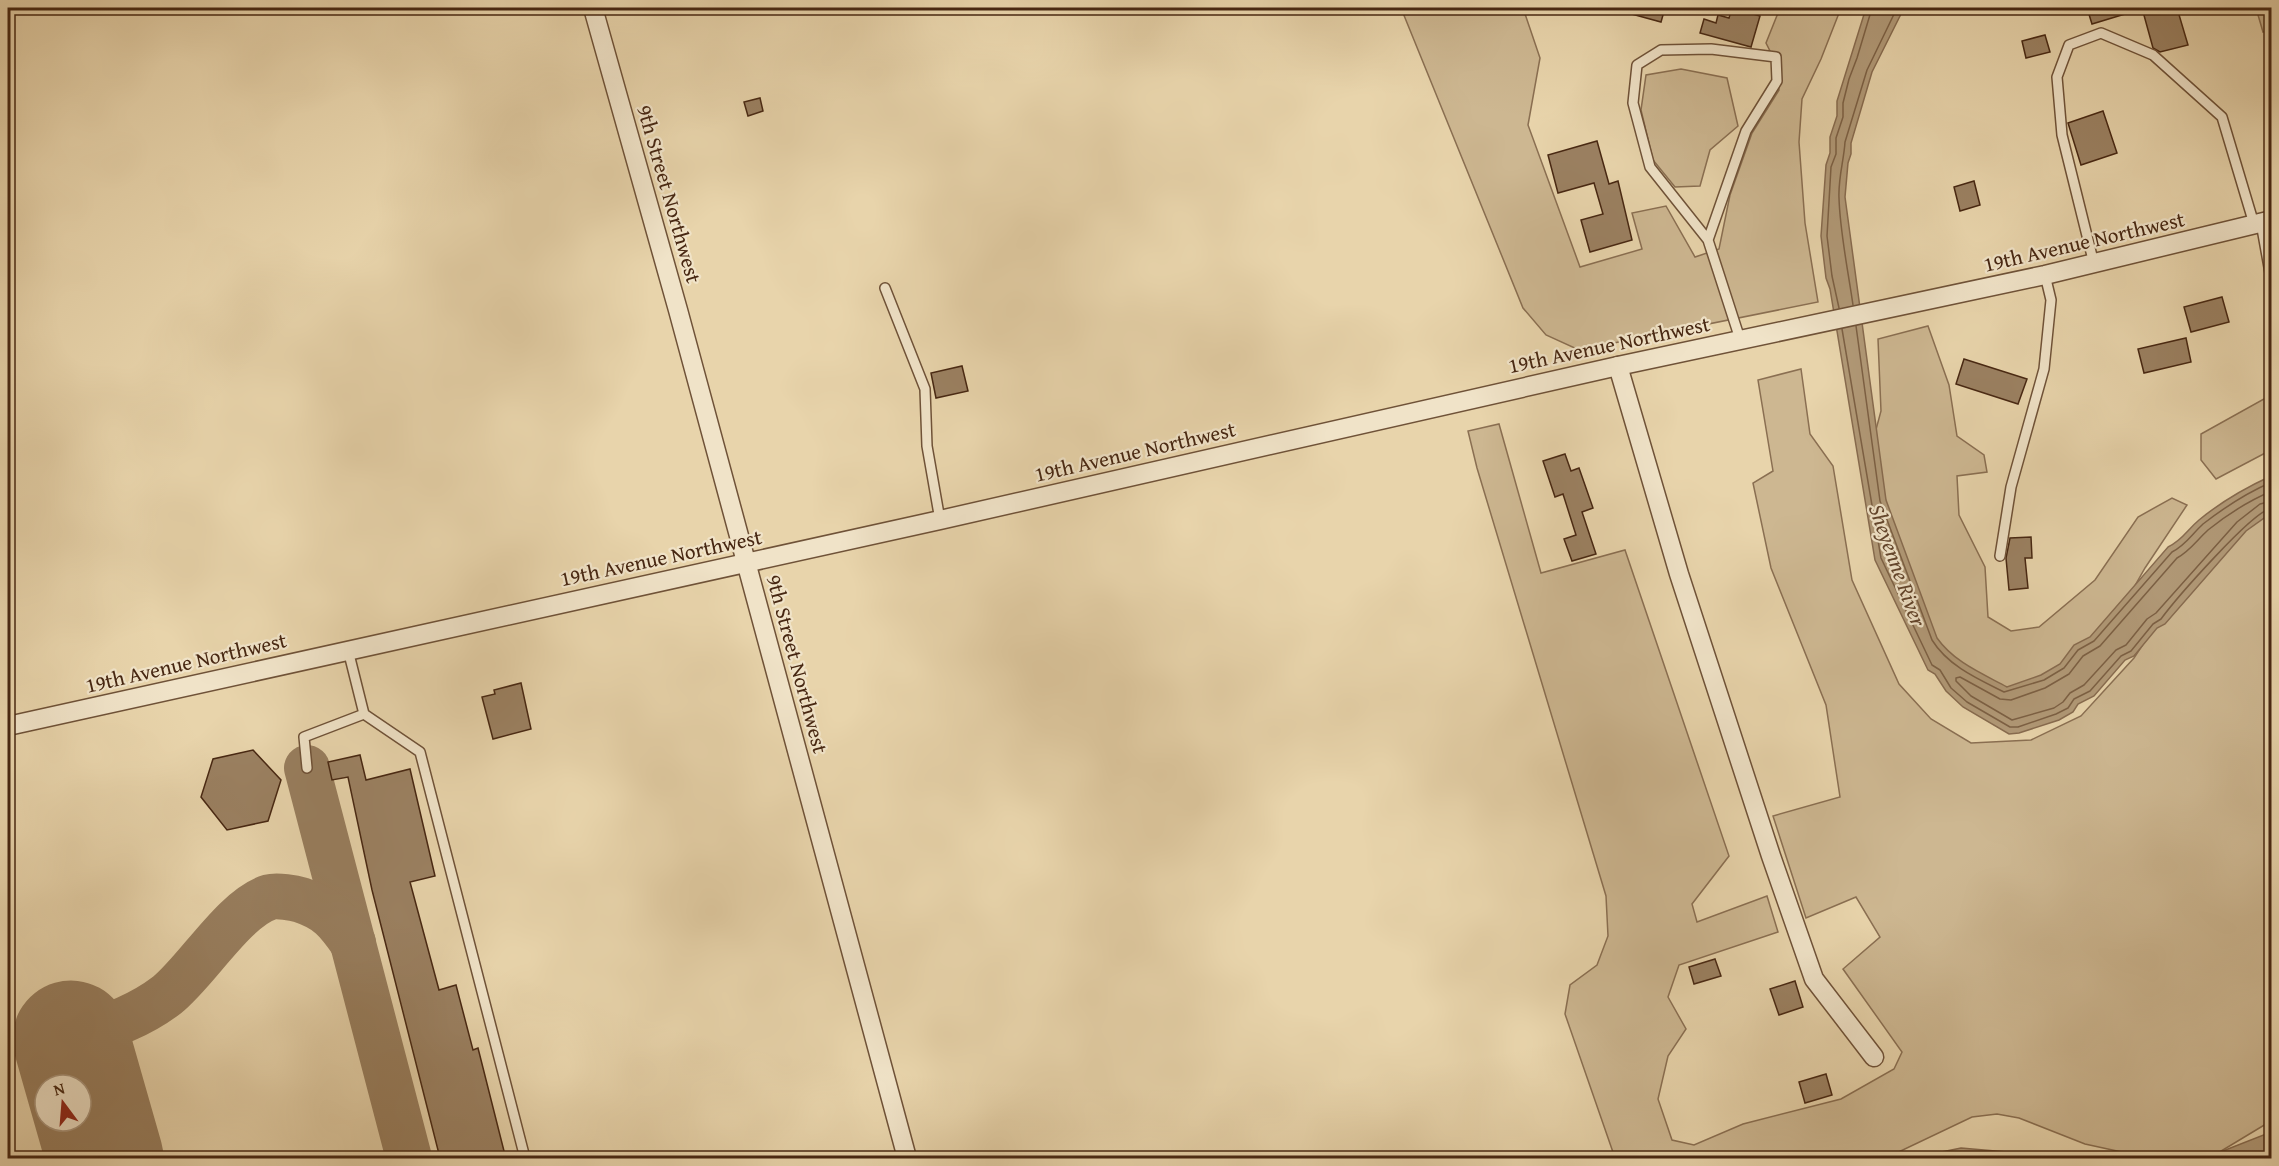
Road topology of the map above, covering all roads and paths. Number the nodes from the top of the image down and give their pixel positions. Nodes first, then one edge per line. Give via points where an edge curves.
1 (592, 8) edge
2 (2262, 222) edge
3 (1708, 240) junction
4 (2094, 264) junction
5 (2045, 275) junction
6 (2271, 284) edge
7 (885, 288) dead end
8 (1740, 339) junction
9 (1618, 366) junction
10 (940, 520) junction
11 (2000, 556) dead end
12 (746, 562) junction
13 (348, 650) junction
14 (364, 714) junction
15 (8, 726) edge
16 (307, 768) dead end
17 (1874, 1057) dead end
18 (525, 1158) edge
19 (907, 1158) edge

1 - 12 street, 9th Street Northwest
2 - 4 street, 19th Avenue Northwest
2 - 4 lane via 2222,117 2153,55 2101,33 2069,45 2058,77 2062,135
2 - 6 lane
3 - 3 lane via 1650,167 1634,103 1637,65 1661,50 1711,50 1776,57 1777,81 1746,131
3 - 8 lane
4 - 5 street, 19th Avenue Northwest
5 - 8 street, 19th Avenue Northwest
5 - 11 lane via 2051,300 2044,369 2011,487
7 - 10 lane via 925,388 927,446
8 - 9 street, 19th Avenue Northwest
9 - 10 street, 19th Avenue Northwest
9 - 17 street via 1679,574 1814,979
10 - 12 street, 19th Avenue Northwest
12 - 13 street, 19th Avenue Northwest
12 - 19 street, 9th Street Northwest
13 - 14 lane
13 - 15 street, 19th Avenue Northwest
14 - 16 lane via 304,737
14 - 18 lane via 420,752

